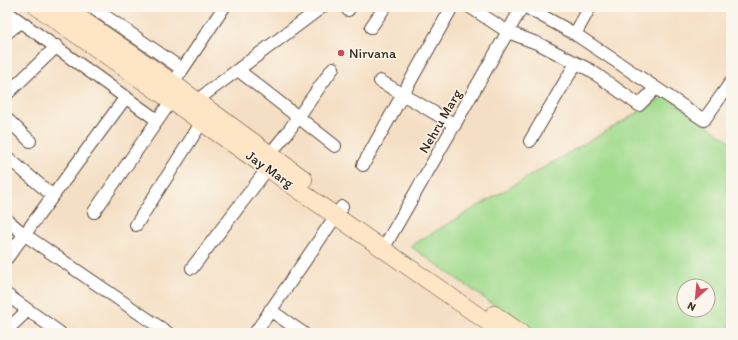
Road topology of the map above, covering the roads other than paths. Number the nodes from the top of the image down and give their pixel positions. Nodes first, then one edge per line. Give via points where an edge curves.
1 (37, 7) edge
2 (64, 7) edge
3 (92, 7) edge
4 (224, 7) edge
5 (322, 7) edge
6 (385, 7) edge
7 (452, 7) edge
8 (470, 7) edge
9 (522, 7) edge
10 (526, 7) edge
11 (590, 7) edge
12 (7, 12) edge
13 (20, 22) junction
14 (370, 27) dead end
15 (508, 32) junction
16 (7, 33) edge
17 (575, 34) junction
18 (57, 46) junction
19 (576, 63) junction
20 (333, 68) dead end
21 (182, 69) junction
22 (238, 70) junction
23 (380, 81) dead end
24 (163, 82) junction
25 (731, 82) edge
26 (656, 88) junction
27 (7, 94) edge
28 (403, 94) junction
29 (126, 97) junction
30 (171, 101) junction
31 (198, 103) junction
32 (298, 117) junction
33 (7, 119) edge
34 (157, 120) junction
35 (202, 122) junction
36 (455, 125) junction
37 (30, 141) dead end
38 (530, 141) dead end
39 (335, 146) dead end
40 (7, 157) edge
41 (269, 161) junction
42 (363, 165) dead end
43 (53, 196) junction
44 (94, 212) dead end
45 (339, 212) junction
46 (7, 220) edge
47 (136, 225) dead end
48 (25, 235) junction
49 (385, 245) junction
50 (7, 258) edge
51 (192, 268) dead end
52 (7, 295) edge
53 (28, 310) junction
54 (270, 310) junction
55 (7, 330) edge
56 (60, 333) edge
57 (168, 333) edge
58 (255, 333) edge
59 (302, 333) edge
60 (503, 333) edge
61 (521, 333) edge

1 - 24 main road, Jay Marg
2 - 24 main road, Jay Marg
3 - 21 street
4 - 21 street
5 - 22 street
6 - 14 street
7 - 28 street
8 - 15 street
9 - 15 street, Nehru Marg
10 - 17 street
11 - 17 street
12 - 13 street
13 - 16 street
13 - 18 street
15 - 19 street
15 - 36 street, Nehru Marg
17 - 26 street
18 - 27 street
18 - 29 street
19 - 26 street via 639,105
19 - 38 street
20 - 32 street
21 - 24 street
22 - 31 street via 204,95
22 - 32 street
23 - 28 street
24 - 30 main road, Jay Marg
24 - 31 main road, Jay Marg
25 - 26 street via 704,120
28 - 36 street
28 - 42 street
29 - 34 street
29 - 43 street
30 - 34 street
30 - 35 main road, Jay Marg
31 - 41 main road, Jay Marg
32 - 39 street
32 - 41 street
33 - 37 street
34 - 44 street
35 - 41 main road, Jay Marg
35 - 47 street
36 - 49 street, Nehru Marg
40 - 43 street
41 - 45 main road, Jay Marg
41 - 51 street
43 - 48 street
45 - 49 main road, Jay Marg
45 - 54 street
46 - 48 street
48 - 50 street
48 - 57 street
49 - 60 main road, Jay Marg
49 - 61 main road, Jay Marg
52 - 53 street
53 - 55 street
53 - 56 street
54 - 58 street
54 - 59 street

